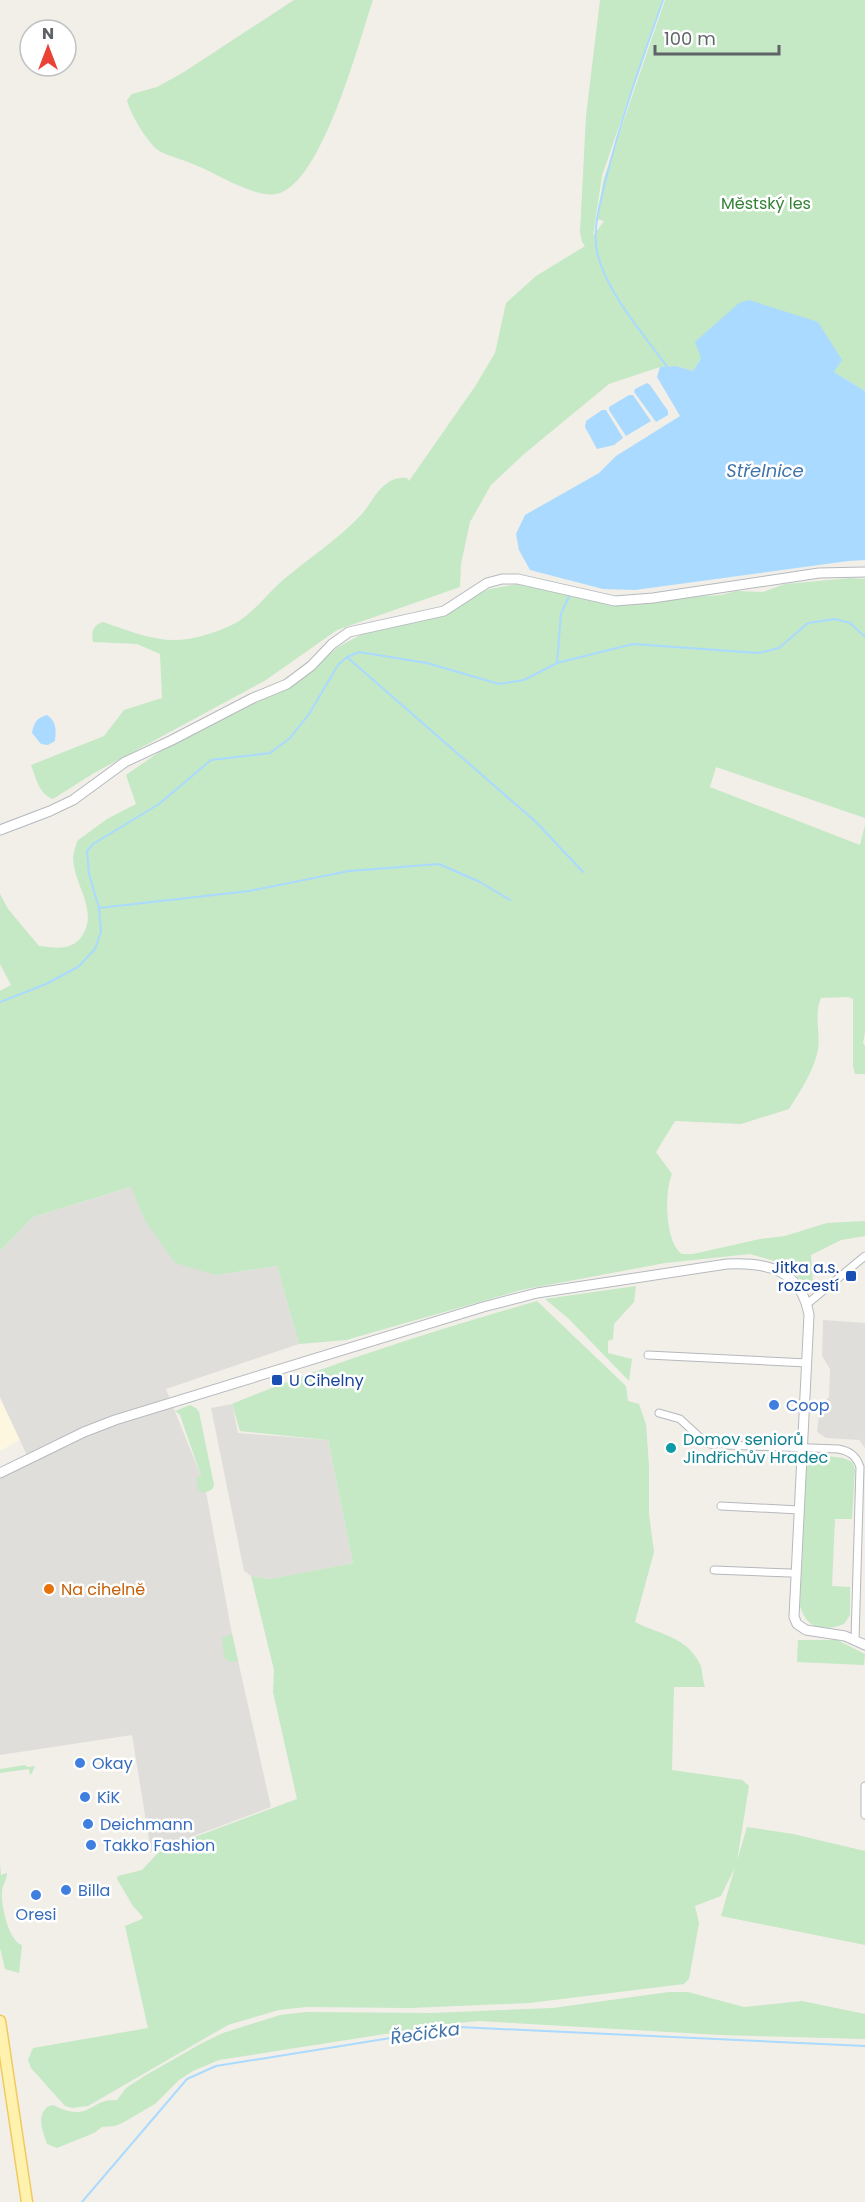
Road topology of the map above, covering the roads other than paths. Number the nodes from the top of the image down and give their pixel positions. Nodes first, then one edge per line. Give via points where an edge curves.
1 (865, 572) edge
2 (0, 830) edge
3 (865, 1256) edge
4 (807, 1304) junction
5 (648, 1355) dead end
6 (807, 1363) junction
7 (659, 1413) dead end
8 (714, 1445) dead end
9 (724, 1445) dead end
10 (802, 1448) junction
11 (0, 1473) edge
12 (721, 1506) dead end
13 (799, 1510) junction
14 (714, 1570) dead end
15 (790, 1572) dead end
16 (855, 1640) junction
17 (865, 1645) edge
18 (865, 1786) edge
19 (865, 1815) edge
20 (0, 2021) edge
21 (27, 2202) edge

1 - 2 street via 819,573 615,601 518,579 487,583 444,611 349,632 287,684 125,762 73,800
3 - 4 street
4 - 6 street
4 - 11 street via 790,1279 775,1269 753,1263 537,1293 483,1306 115,1420
5 - 6 street
6 - 10 street
7 - 8 street via 680,1419 706,1443
9 - 10 street
10 - 13 street
10 - 16 street via 848,1451 860,1467
12 - 13 street
13 - 16 street via 794,1611 797,1624 806,1630
14 - 15 street
16 - 17 street
18 - 19 street
20 - 21 main road

